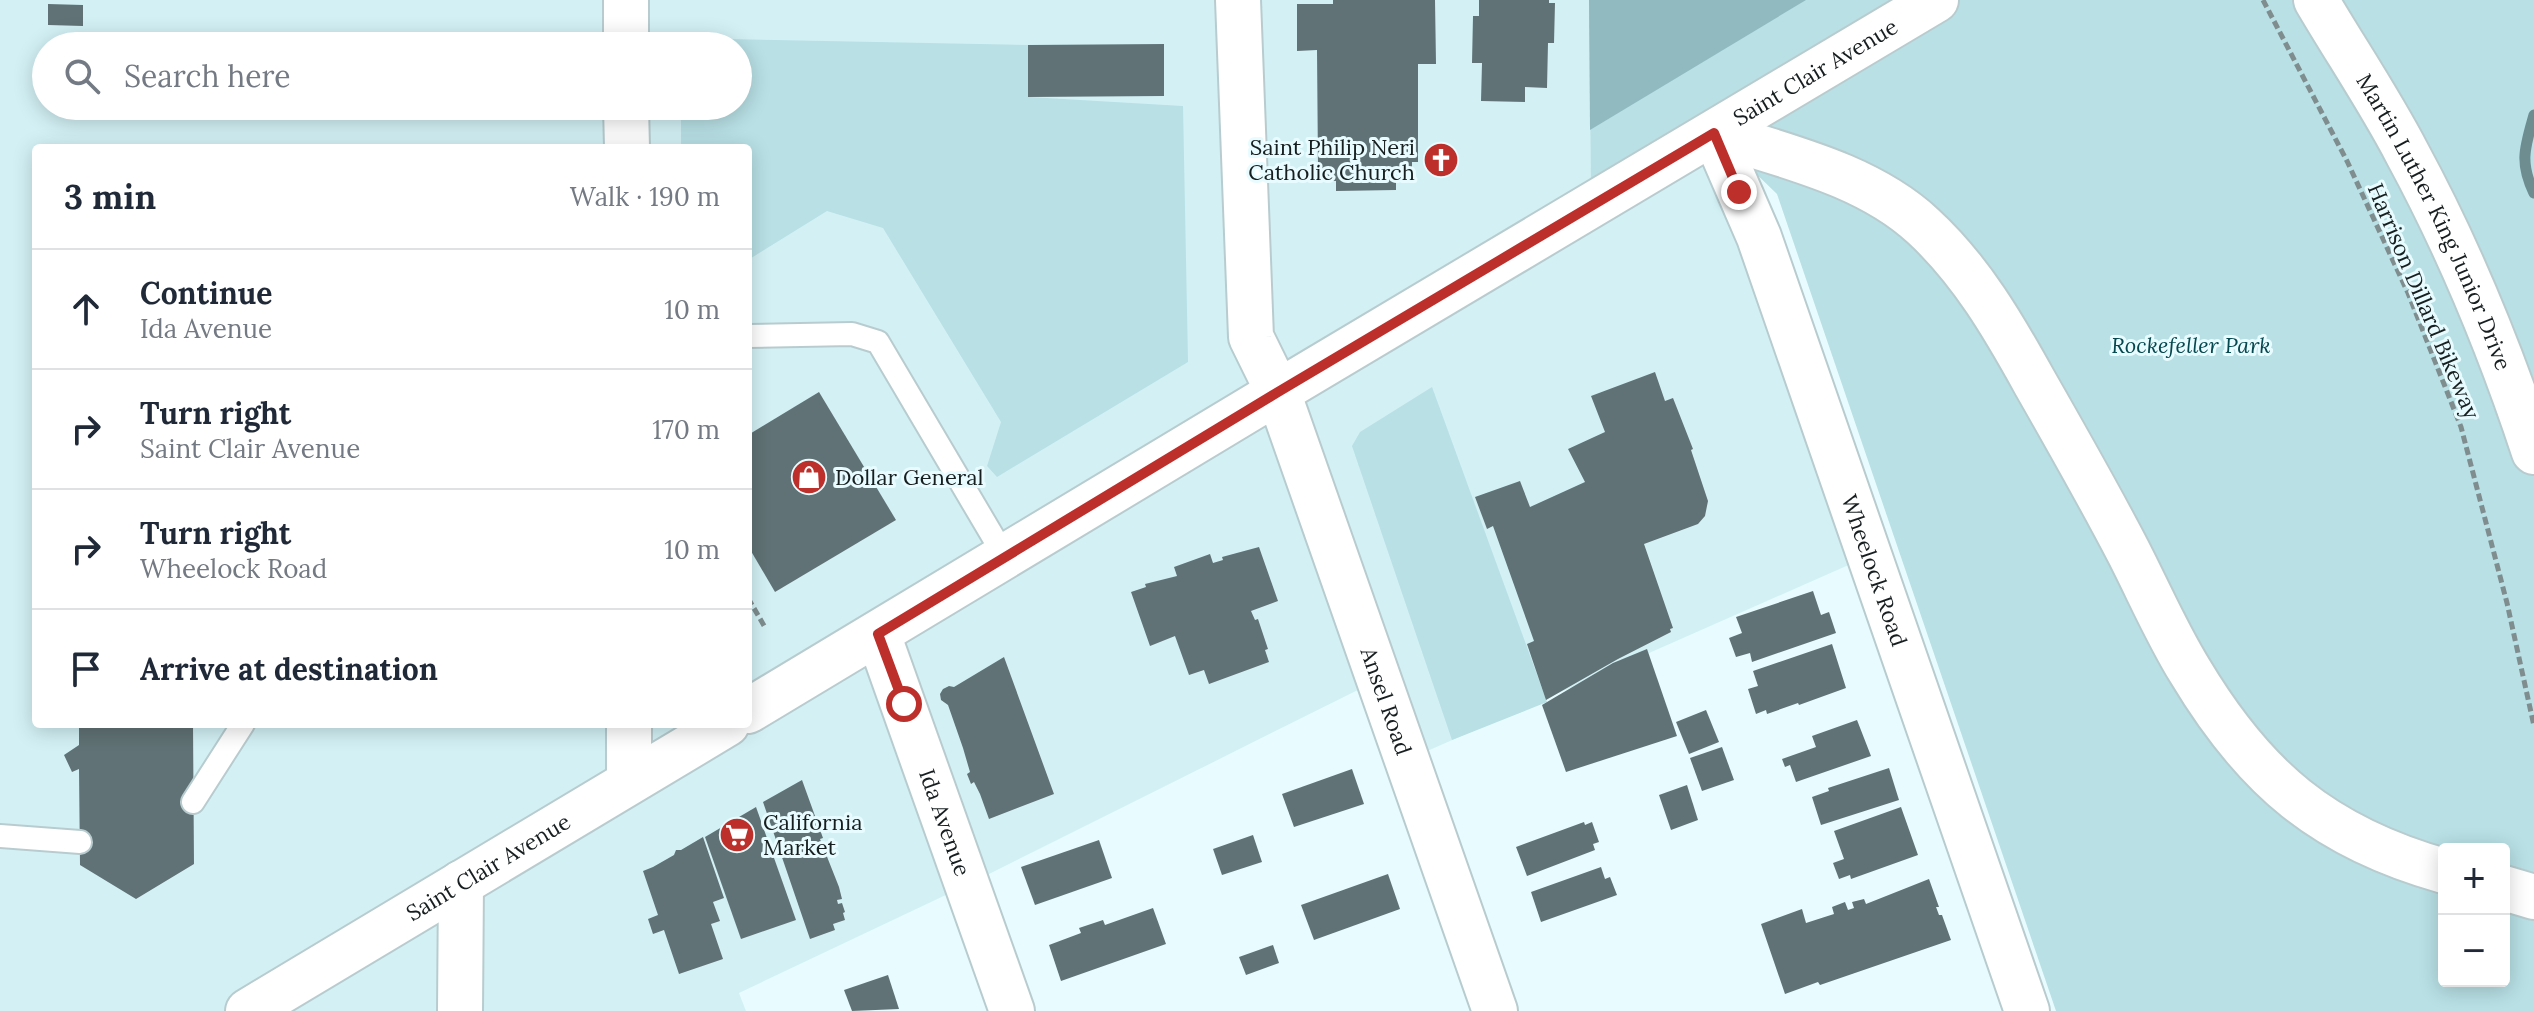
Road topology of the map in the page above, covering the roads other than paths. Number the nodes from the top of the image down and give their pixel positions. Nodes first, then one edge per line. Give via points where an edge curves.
1 (626, 0) edge
2 (1238, 0) edge
3 (1936, 0) edge
4 (2316, 0) edge
5 (626, 32) edge
6 (626, 120) edge
7 (1714, 133) junction
8 (627, 144) edge
9 (752, 336) edge
10 (1278, 392) junction
11 (2534, 452) edge
12 (1005, 557) junction
13 (878, 634) junction
14 (752, 709) edge
15 (240, 728) edge
16 (629, 728) edge
17 (720, 728) edge
18 (629, 782) junction
19 (193, 802) dead end
20 (0, 836) edge
21 (80, 842) dead end
22 (2438, 869) edge
23 (461, 883) junction
24 (2510, 890) edge
25 (2534, 897) edge
26 (248, 1011) edge
27 (460, 1011) edge
28 (1012, 1011) edge
29 (1495, 1011) edge
30 (2027, 1011) edge

1 - 5 main road
2 - 10 main road, Ansel Road via 1251,337
3 - 7 main road, Saint Clair Avenue
4 - 11 main road, Martin Luther King Junior Drive via 2437,212 2499,350
6 - 8 main road
7 - 10 main road, Saint Clair Avenue
7 - 22 main road via 1869,189 1922,224 2002,322 2189,670 2234,737 2260,767 2319,817 2390,854
7 - 30 main road, Wheelock Road via 1759,237
9 - 12 lane via 852,334 878,342
10 - 12 main road, Saint Clair Avenue
10 - 29 main road, Ansel Road
12 - 13 main road, Saint Clair Avenue
13 - 14 main road, Saint Clair Avenue
13 - 28 main road, Ida Avenue
15 - 19 lane
16 - 18 main road
17 - 18 main road, Saint Clair Avenue
18 - 23 main road, Saint Clair Avenue
20 - 21 lane
23 - 26 main road, Saint Clair Avenue
23 - 27 main road
24 - 25 main road

